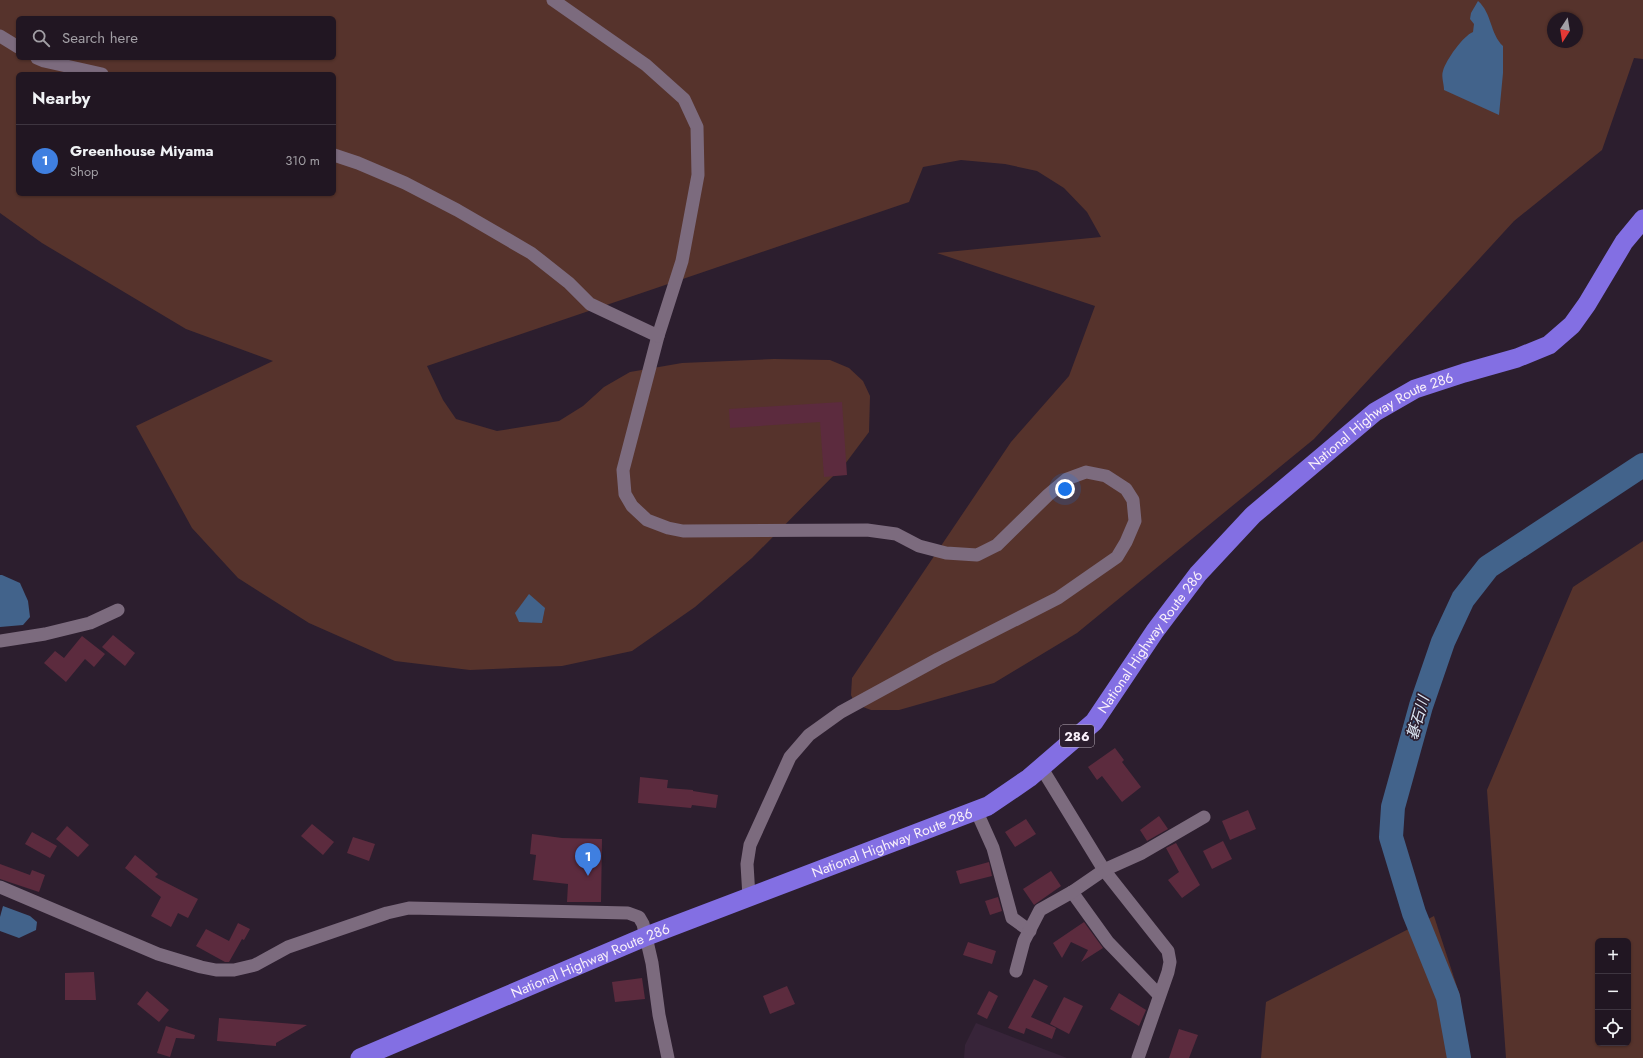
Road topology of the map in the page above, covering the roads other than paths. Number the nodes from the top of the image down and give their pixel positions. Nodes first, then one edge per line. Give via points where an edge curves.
1 (553, 0) edge
2 (0, 36) edge
3 (16, 46) edge
4 (42, 60) edge
5 (93, 72) edge
6 (336, 156) edge
7 (1643, 219) edge
8 (658, 336) junction
9 (118, 610) dead end
10 (0, 641) edge
11 (1041, 767) junction
12 (976, 810) junction
13 (1204, 817) dead end
14 (1104, 870) junction
15 (0, 887) edge
16 (1072, 892) junction
17 (749, 897) junction
18 (1030, 931) junction
19 (647, 936) junction
20 (1016, 971) dead end
21 (1159, 995) junction
22 (360, 1058) edge
23 (668, 1058) edge
24 (1138, 1058) edge

1 - 8 street via 646,64 684,99 697,127 698,174 682,261
2 - 3 street
4 - 5 street
6 - 8 street via 405,183 457,210 531,253 569,283 590,304
7 - 11 highway, National Highway Route 286 / 286 via 1624,242 1572,325 1549,345 1517,358 1415,389 1375,412 1253,515 1198,574 1155,631 1094,722
8 - 17 street via 623,470 625,494 632,506 647,520 668,528 683,531 867,530 896,534 920,546 946,553 977,555 997,545 1067,479 1086,472 1106,476 1126,489 1134,500 1135,521 1117,557 1058,598 848,708 809,735 790,757 750,845 747,864
9 - 10 street via 90,623
11 - 12 highway, National Highway Route 286 / 286 via 988,806
11 - 14 street
12 - 17 highway, National Highway Route 286 / 286
12 - 18 street via 993,848 1012,918
13 - 14 street via 1142,853
14 - 16 street
14 - 21 street via 1168,950 1168,972
15 - 19 street via 158,954 216,970 234,970 255,965 288,947 409,908 628,913 639,917
16 - 18 street via 1040,910
16 - 21 street via 1108,942
17 - 19 highway, National Highway Route 286 / 286
18 - 20 street via 1024,941
19 - 22 highway, National Highway Route 286 / 286
19 - 23 street
21 - 24 street

